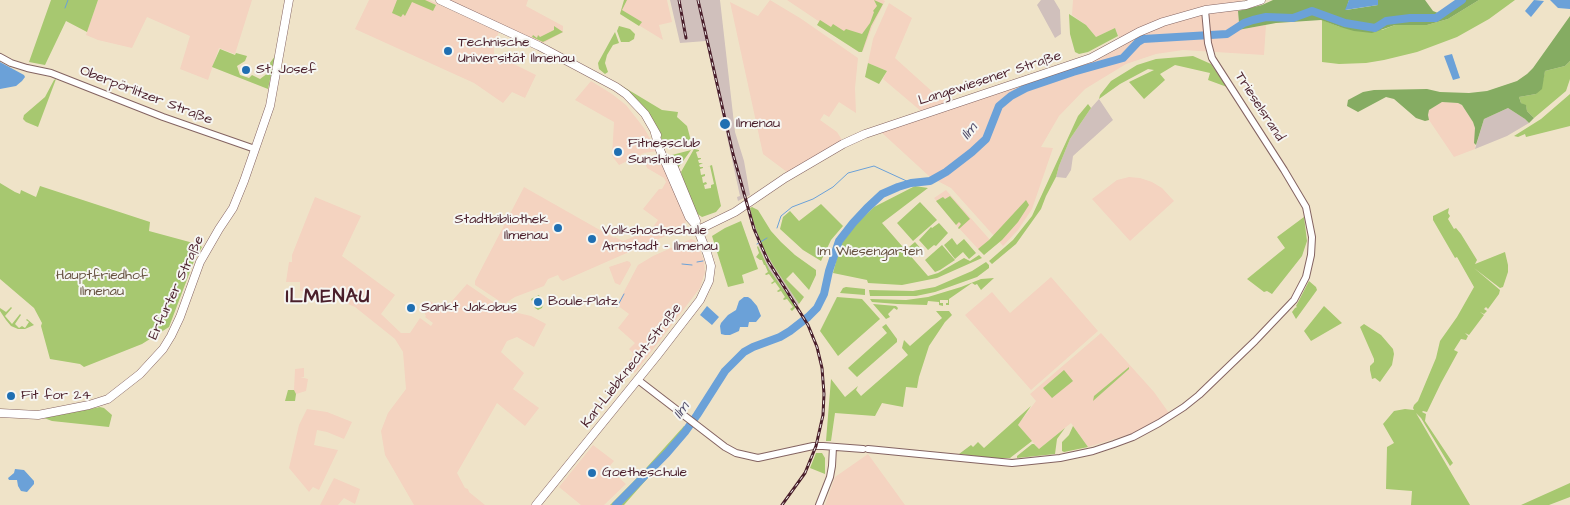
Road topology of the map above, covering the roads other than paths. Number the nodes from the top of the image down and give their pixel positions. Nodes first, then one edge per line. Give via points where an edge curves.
1 (288, 0) edge
2 (1261, 0) edge
3 (442, 1) edge
4 (1205, 10) junction
5 (0, 57) edge
6 (255, 149) junction
7 (697, 228) junction
8 (638, 380) junction
9 (0, 413) edge
10 (833, 446) junction
11 (536, 505) edge
12 (819, 505) edge

1 - 6 main road, Erfurter Straße via 274,89
2 - 4 main road, Langewiesener Straße
3 - 7 main road, Karl-Liebknecht-Straße via 546,50 626,94 655,132 690,219
4 - 7 main road, Langewiesener Straße via 1146,28 1091,58 859,136 739,208
4 - 10 street, Trieselsrand via 1214,61 1307,212 1312,237 1311,255 1306,277 1294,300 1205,391 1184,407 1132,437 1093,451 1048,460 996,462
5 - 6 street, Oberpörlitzer Straße
6 - 9 main road, Erfurter Straße via 233,208 200,262 180,317 155,359 108,400 38,415
7 - 8 main road, Karl-Liebknecht-Straße via 710,262 707,286 700,300
8 - 10 street, Trieselsrand via 730,450 764,458 814,446
8 - 11 main road, Karl-Liebknecht-Straße
10 - 12 street via 830,477

